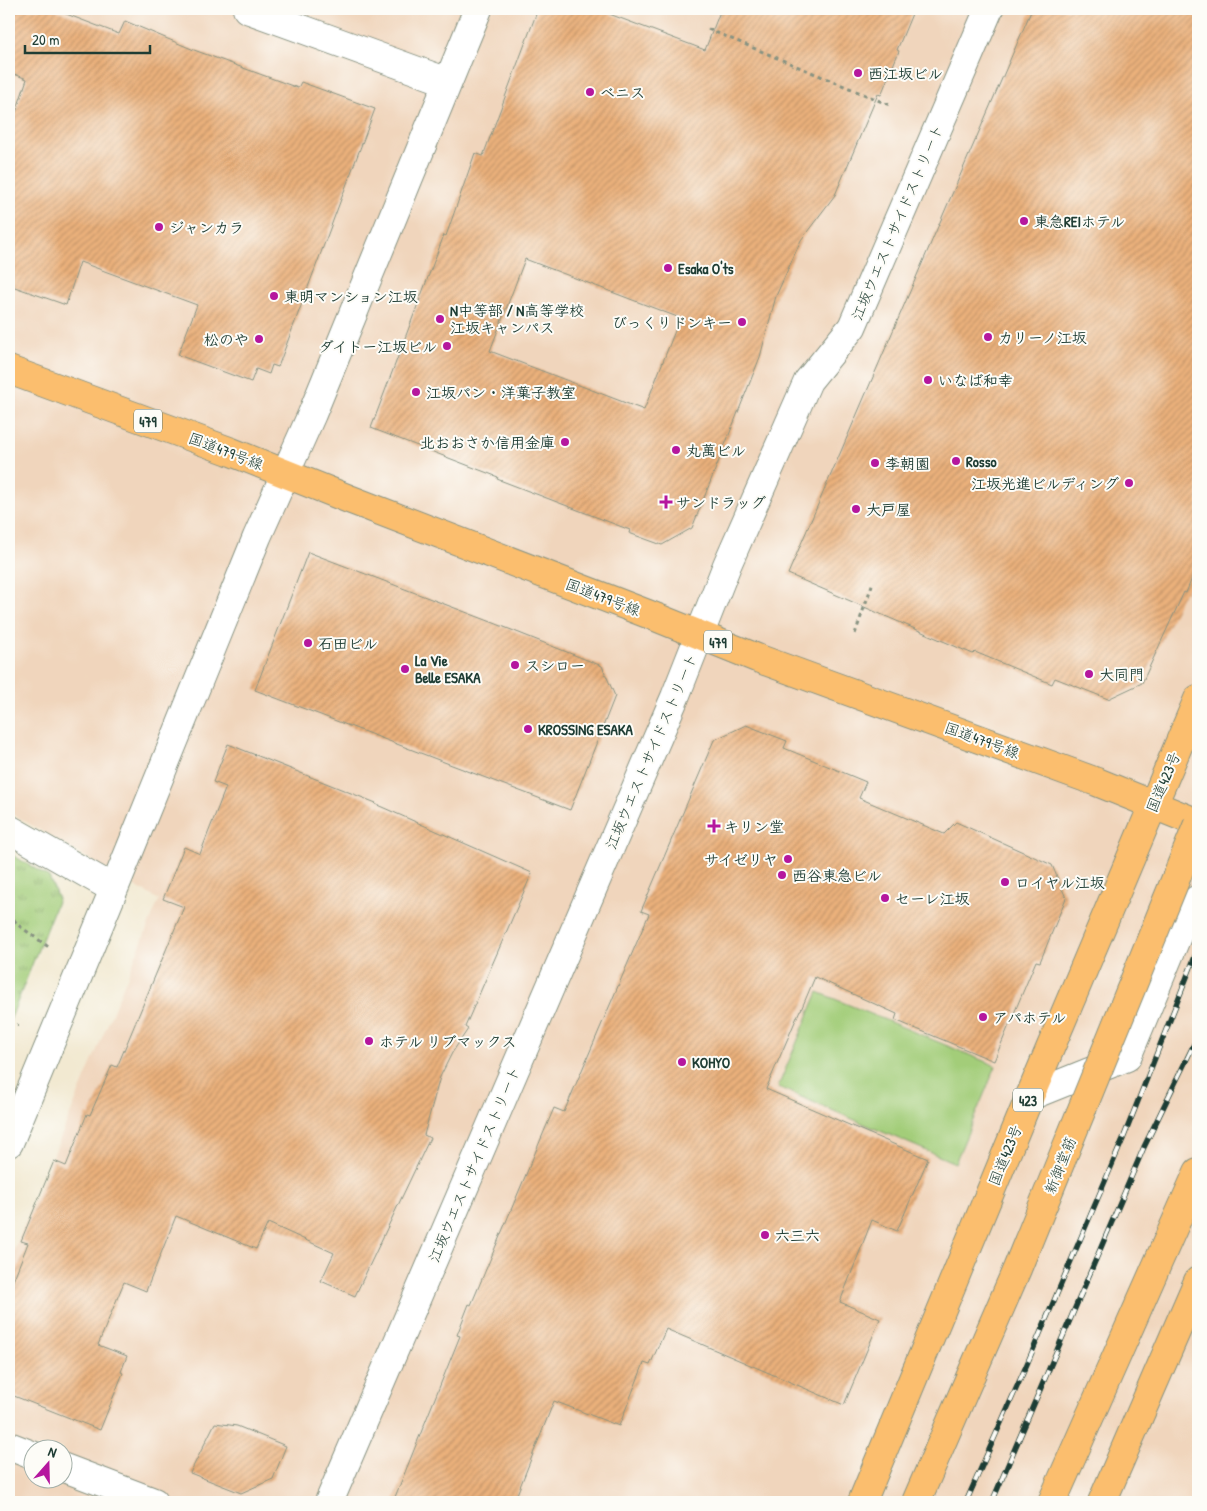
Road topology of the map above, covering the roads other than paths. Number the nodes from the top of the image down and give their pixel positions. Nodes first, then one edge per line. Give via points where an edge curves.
1 (247, 9) edge
2 (478, 9) edge
3 (989, 9) edge
4 (448, 82) junction
5 (9, 370) edge
6 (286, 474) junction
7 (699, 635) junction
8 (1198, 699) edge
9 (1153, 805) junction
10 (1198, 824) edge
11 (9, 829) edge
12 (114, 889) junction
13 (1198, 899) edge
14 (1030, 1096) junction
15 (9, 1143) edge
16 (1198, 1172) edge
17 (1198, 1281) edge
18 (9, 1446) edge
19 (22, 1451) edge
20 (72, 1471) edge
21 (154, 1502) edge
22 (329, 1502) edge
23 (862, 1502) edge
24 (916, 1502) edge
25 (1052, 1502) edge
26 (1102, 1502) edge

1 - 4 street
2 - 4 street
3 - 7 street, 江坂ウエストサイドストリート via 852,326 808,381
4 - 6 street
5 - 6 highway, 国道479号線 / 479
6 - 7 highway, 国道479号線 / 479
6 - 12 street via 257,537
7 - 9 highway, 国道479号線 / 479
7 - 22 street, 江坂ウエストサイドストリート
8 - 9 highway, 国道423号 / 423
9 - 10 highway, 国道479号線 / 479
9 - 14 highway, 国道423号 / 423
10 - 24 highway, 新御堂筋, bridge via 1018,1269
11 - 12 street
12 - 15 street
13 - 14 street via 1190,905 1127,1057
14 - 23 highway, 国道423号 / 423
16 - 25 highway
17 - 26 highway
18 - 19 street
20 - 21 street

